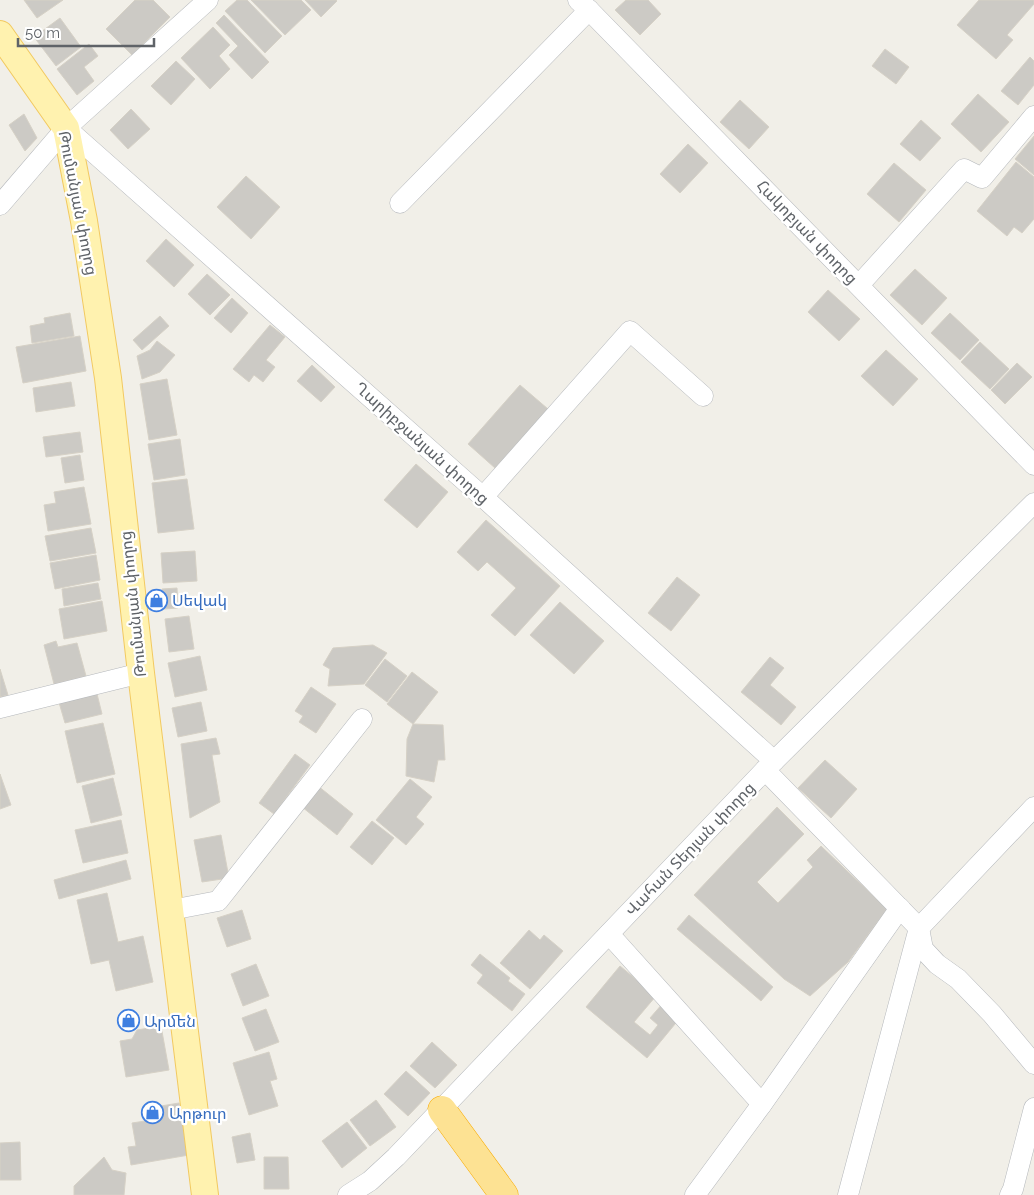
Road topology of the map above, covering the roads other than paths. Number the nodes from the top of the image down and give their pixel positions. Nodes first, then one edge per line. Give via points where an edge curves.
1 (208, 0) edge
2 (584, 5) edge
3 (0, 34) edge
4 (1034, 116) edge
5 (66, 128) junction
6 (400, 203) dead end
7 (0, 205) edge
8 (859, 285) junction
9 (703, 396) dead end
10 (1034, 465) edge
11 (483, 497) junction
12 (1034, 503) edge
13 (141, 673) junction
14 (0, 708) edge
15 (362, 719) dead end
16 (770, 765) junction
17 (1034, 807) edge
18 (900, 908) junction
19 (170, 910) junction
20 (919, 928) junction
21 (609, 934) junction
22 (1034, 1064) edge
23 (762, 1104) junction
24 (1034, 1108) edge
25 (442, 1110) junction
26 (205, 1195) edge
27 (348, 1195) edge
28 (504, 1195) edge
29 (695, 1195) edge
30 (848, 1195) edge
31 (1010, 1195) edge

1 - 5 street
2 - 6 street
2 - 8 street, Հակոբյան փողոց
3 - 5 main road, Թումանյան փողոց
4 - 8 street via 982,178 964,169
5 - 7 street
5 - 11 street, Ղարիբջանյան փողոց
5 - 13 main road, Թումանյան փողոց via 108,378
8 - 10 street, Հակոբյան փողոց
9 - 11 street via 630,332
11 - 16 street, Ղարիբջանյան փողոց
12 - 16 street, Վահան Տերյան փողոց
13 - 14 street
13 - 19 main road, Թումանյան փողոց
15 - 19 street via 218,901
16 - 18 street, Ղարիբջանյան փողոց
16 - 21 street, Վահան Տերյան փողոց
17 - 20 street
18 - 20 street, Ղարիբջանյան փողոց
18 - 23 street
19 - 26 main road, Թումանյան փողոց
20 - 22 street via 923,950 958,979
20 - 30 street
21 - 23 street
21 - 25 street, Վահան Տերյան փողոց
23 - 29 street
24 - 31 street
25 - 27 street, Վահան Տերյան փողոց via 370,1181
25 - 28 highway

